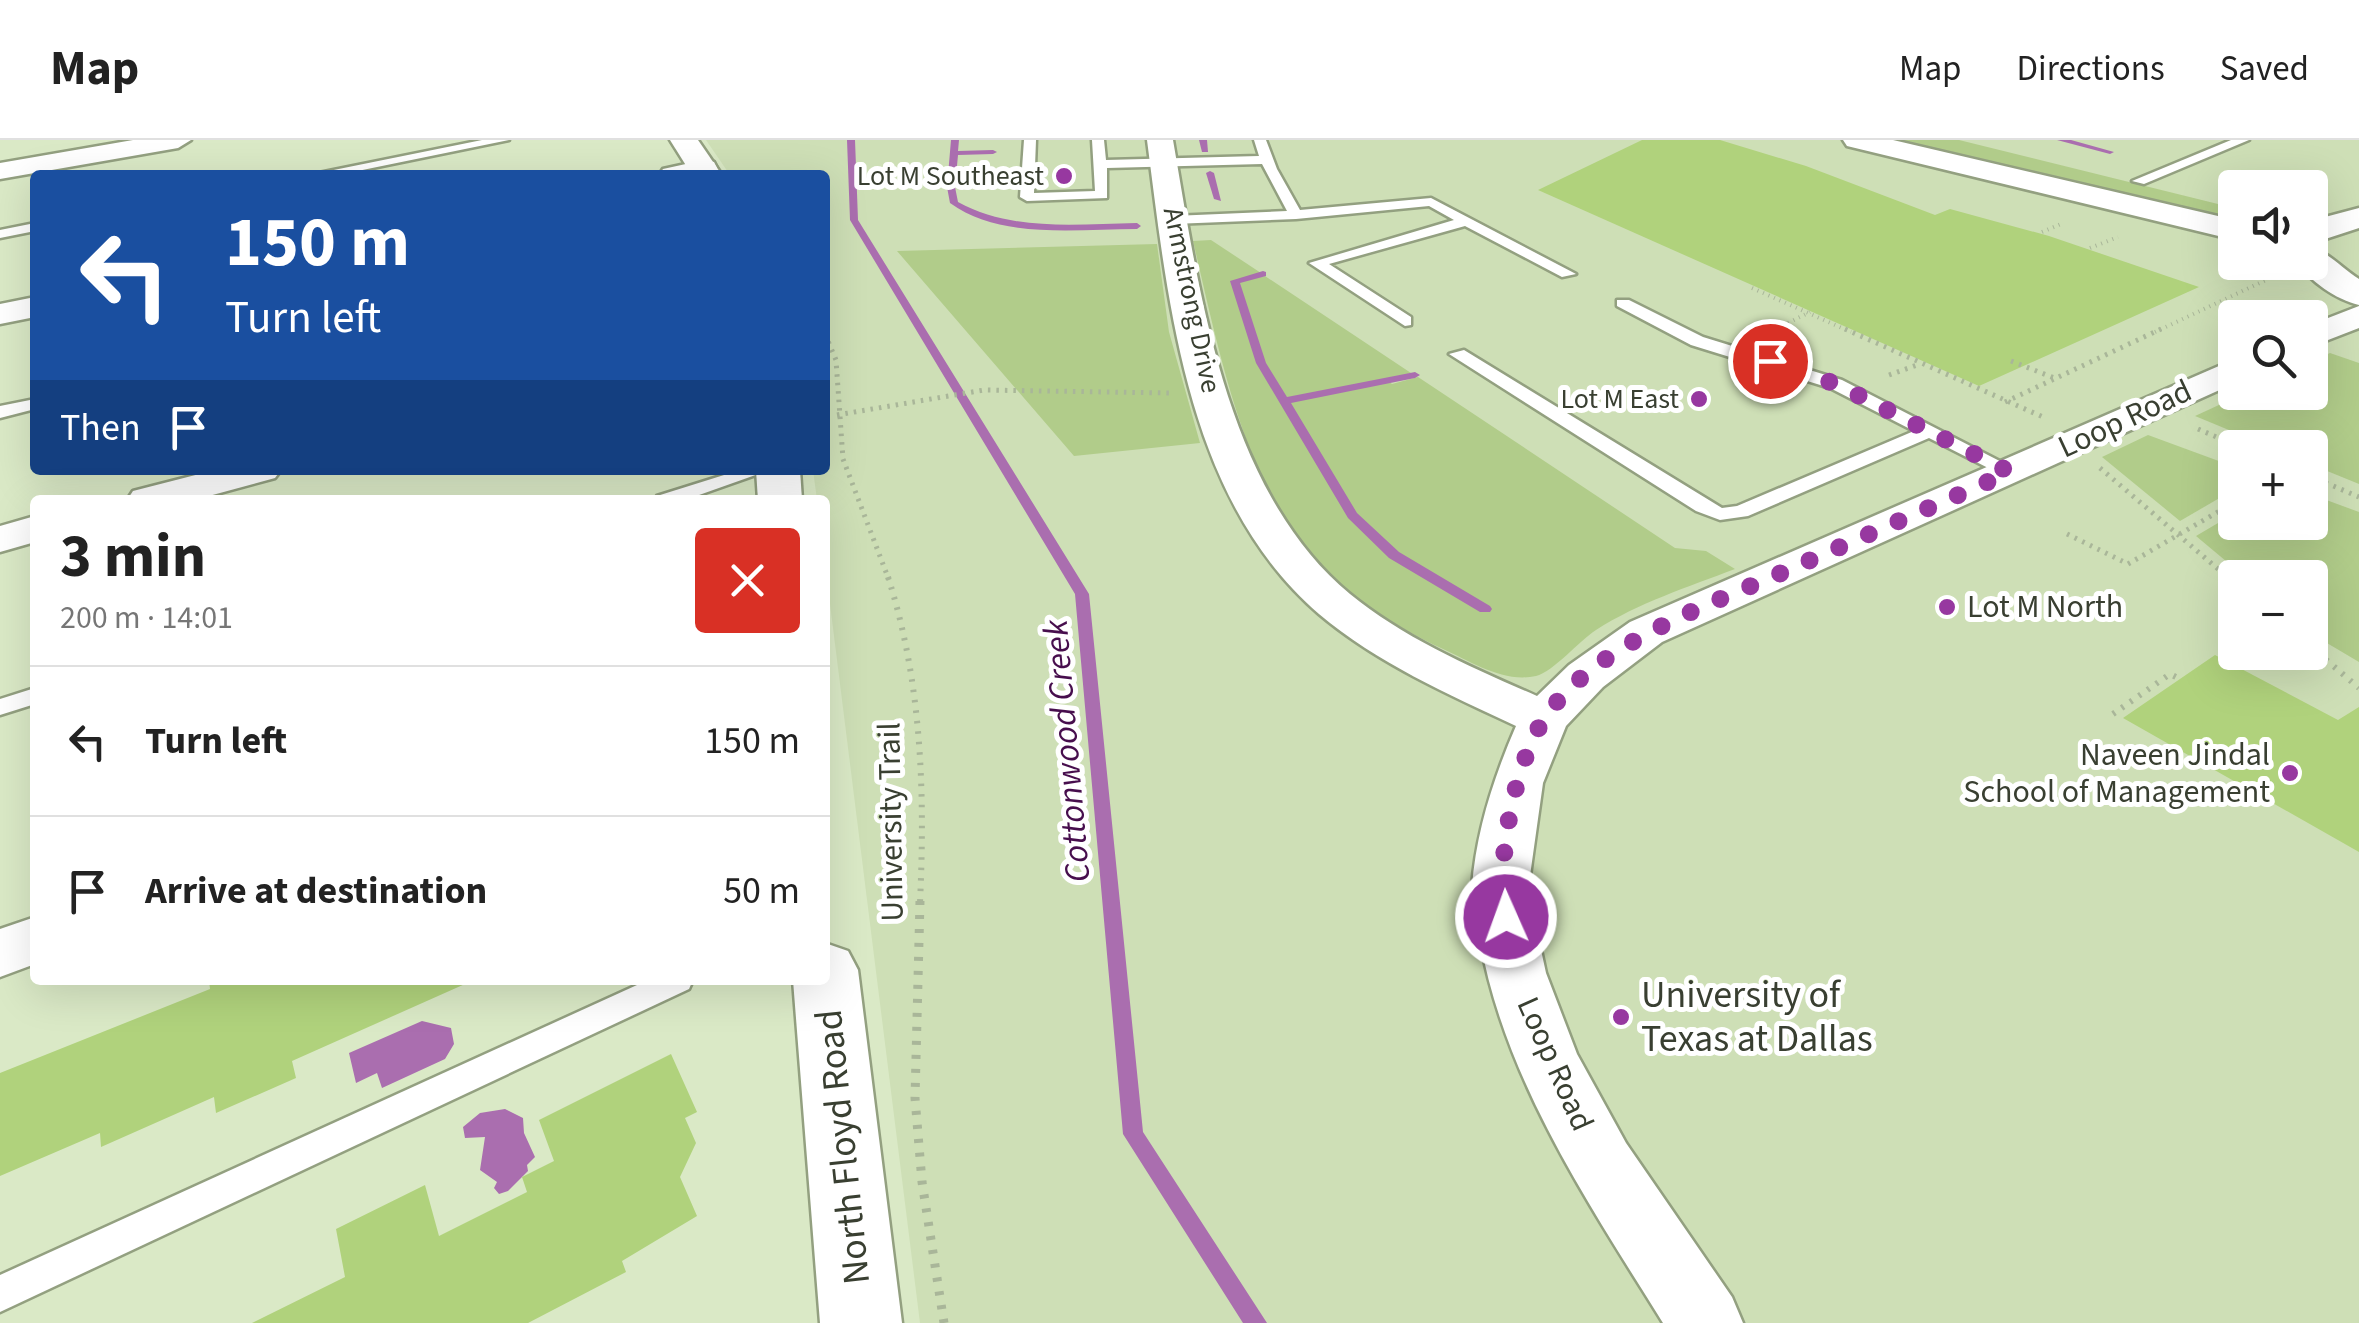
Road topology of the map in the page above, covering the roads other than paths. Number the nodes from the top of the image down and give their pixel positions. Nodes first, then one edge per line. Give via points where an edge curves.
1 (178, 140) edge
2 (503, 140) edge
3 (684, 140) edge
4 (1030, 140) edge
5 (1098, 140) edge
6 (1260, 140) edge
7 (1858, 140) edge
8 (1977, 140) edge
9 (2243, 140) edge
10 (1162, 151) edge
11 (1266, 160) junction
12 (1100, 164) junction
13 (0, 170) edge
14 (343, 170) edge
15 (705, 170) edge
16 (2139, 180) junction
17 (2218, 200) edge
18 (1296, 215) junction
19 (1174, 220) junction
20 (1466, 222) junction
21 (2218, 226) edge
22 (30, 228) edge
23 (0, 234) edge
24 (1568, 274) dead end
25 (2328, 275) edge
26 (2359, 294) edge
27 (1623, 303) dead end
28 (30, 308) edge
29 (0, 314) edge
30 (2359, 316) edge
31 (1405, 321) dead end
32 (2328, 329) edge
33 (1458, 354) dead end
34 (2218, 378) edge
35 (30, 405) edge
36 (0, 412) edge
37 (1929, 431) junction
38 (2010, 472) junction
39 (241, 475) edge
40 (744, 475) edge
41 (165, 495) edge
42 (680, 495) edge
43 (30, 531) edge
44 (0, 538) edge
45 (30, 698) edge
46 (0, 707) edge
47 (1544, 719) junction
48 (30, 942) edge
49 (0, 953) edge
50 (667, 985) edge
51 (827, 985) edge
52 (0, 1294) edge
53 (861, 1323) edge
54 (1706, 1323) edge

1 - 13 street
2 - 14 lane
3 - 15 street
4 - 12 lane via 1027,197 1102,194
5 - 12 lane
6 - 11 lane
7 - 21 street
8 - 16 street
9 - 16 lane
10 - 11 lane
10 - 12 lane
10 - 19 street, Armstrong Drive
11 - 18 lane
16 - 17 street
18 - 19 lane
18 - 20 lane via 1431,202
19 - 47 street, Armstrong Drive via 1210,391 1250,498 1278,544 1310,582 1397,646
20 - 24 lane
20 - 31 lane via 1317,263
22 - 23 lane
25 - 26 street
27 - 37 lane via 1698,341 1823,379
28 - 29 street
30 - 32 street
33 - 37 lane via 1720,514 1741,512
34 - 38 street, Loop Road
35 - 36 lane
37 - 38 lane
38 - 47 street, Loop Road via 1646,632 1586,676
39 - 41 street
40 - 42 lane
43 - 44 street
45 - 46 lane
47 - 54 street, Loop Road via 1517,783 1500,890 1516,973 1548,1063 1602,1165
48 - 49 street
50 - 52 lane
51 - 53 street, North Floyd Road

